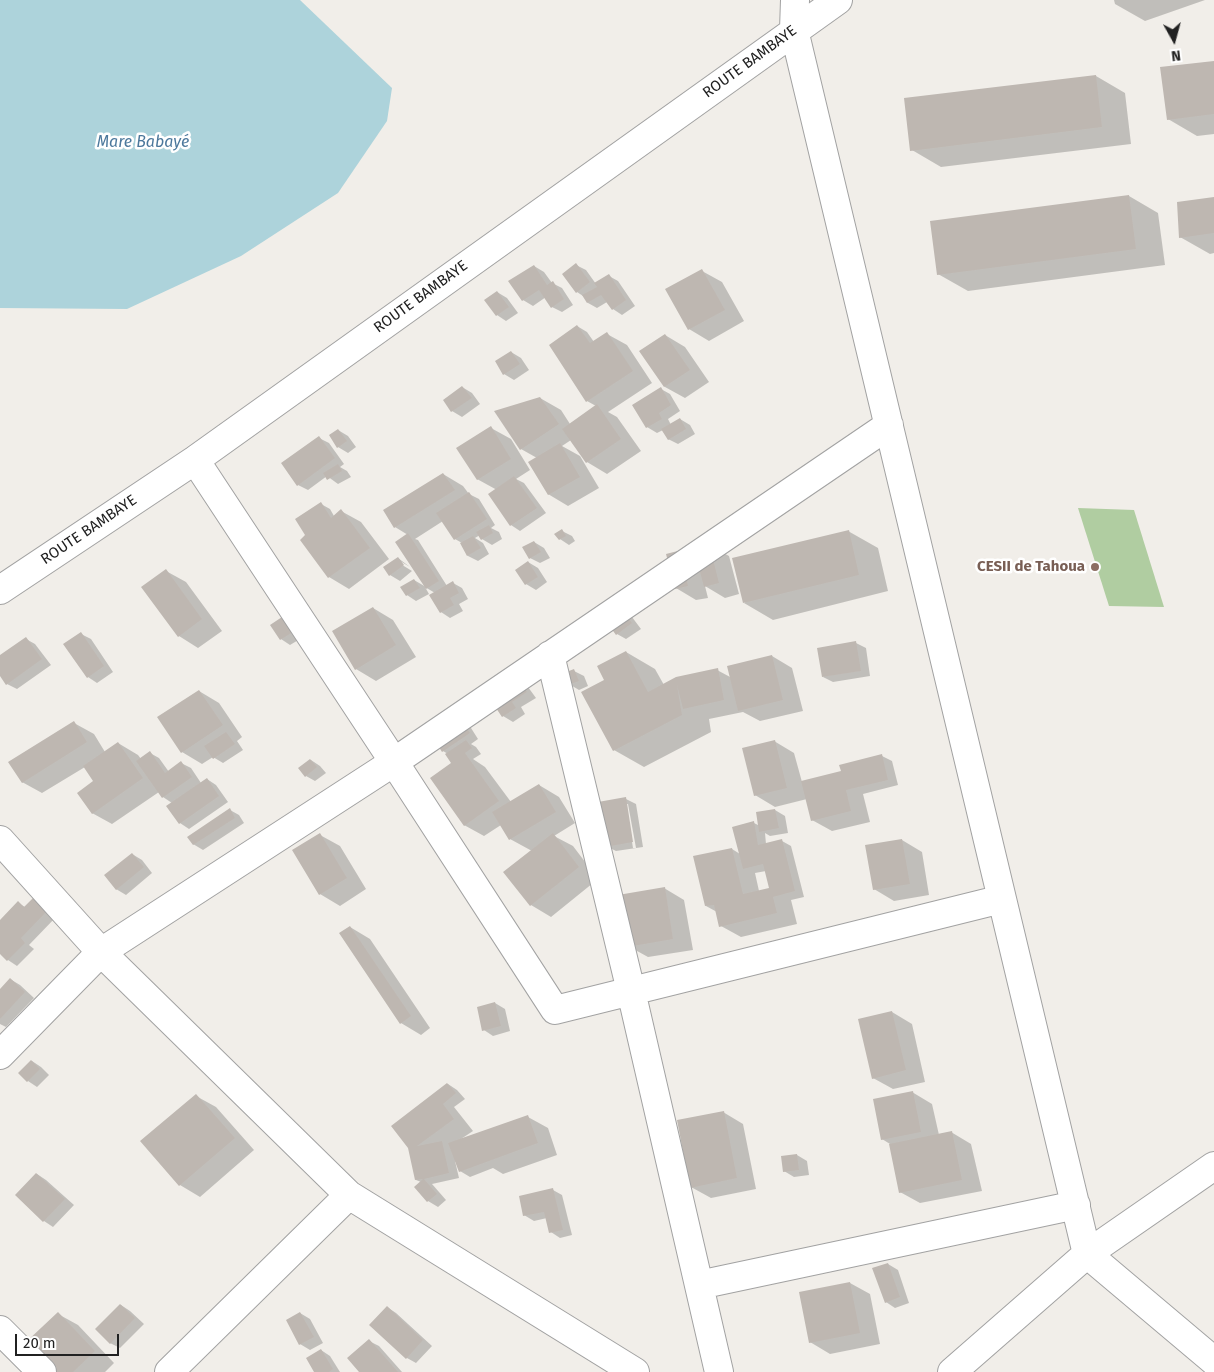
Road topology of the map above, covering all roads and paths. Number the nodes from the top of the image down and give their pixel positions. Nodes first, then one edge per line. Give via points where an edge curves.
1 (795, 0) edge
2 (838, 0) edge
3 (794, 30) junction
4 (888, 424) junction
5 (195, 460) junction
6 (0, 590) edge
7 (550, 655) junction
8 (394, 762) junction
9 (0, 840) edge
10 (1002, 899) junction
11 (101, 952) junction
12 (631, 991) junction
13 (0, 1055) edge
14 (1214, 1166) edge
15 (350, 1195) junction
16 (1076, 1205) junction
17 (1088, 1254) junction
18 (699, 1285) junction
19 (0, 1330) edge
20 (1214, 1361) edge
21 (42, 1372) edge
22 (169, 1372) edge
23 (635, 1372) edge
24 (719, 1372) edge
25 (952, 1372) edge

1 - 3 street
2 - 3 street, ROUTE BAMBAYE
3 - 4 street
3 - 5 street, ROUTE BAMBAYE
4 - 7 street
4 - 10 street
5 - 6 street, ROUTE BAMBAYE
5 - 8 street
7 - 8 street
7 - 12 street
8 - 11 street
8 - 12 street via 555,1010
9 - 11 street
10 - 12 street
10 - 16 street
11 - 13 street
11 - 15 street
12 - 18 street
14 - 17 street
15 - 22 street
15 - 23 street
16 - 17 street
16 - 18 street
17 - 20 street
17 - 25 street
18 - 24 street
19 - 21 street

